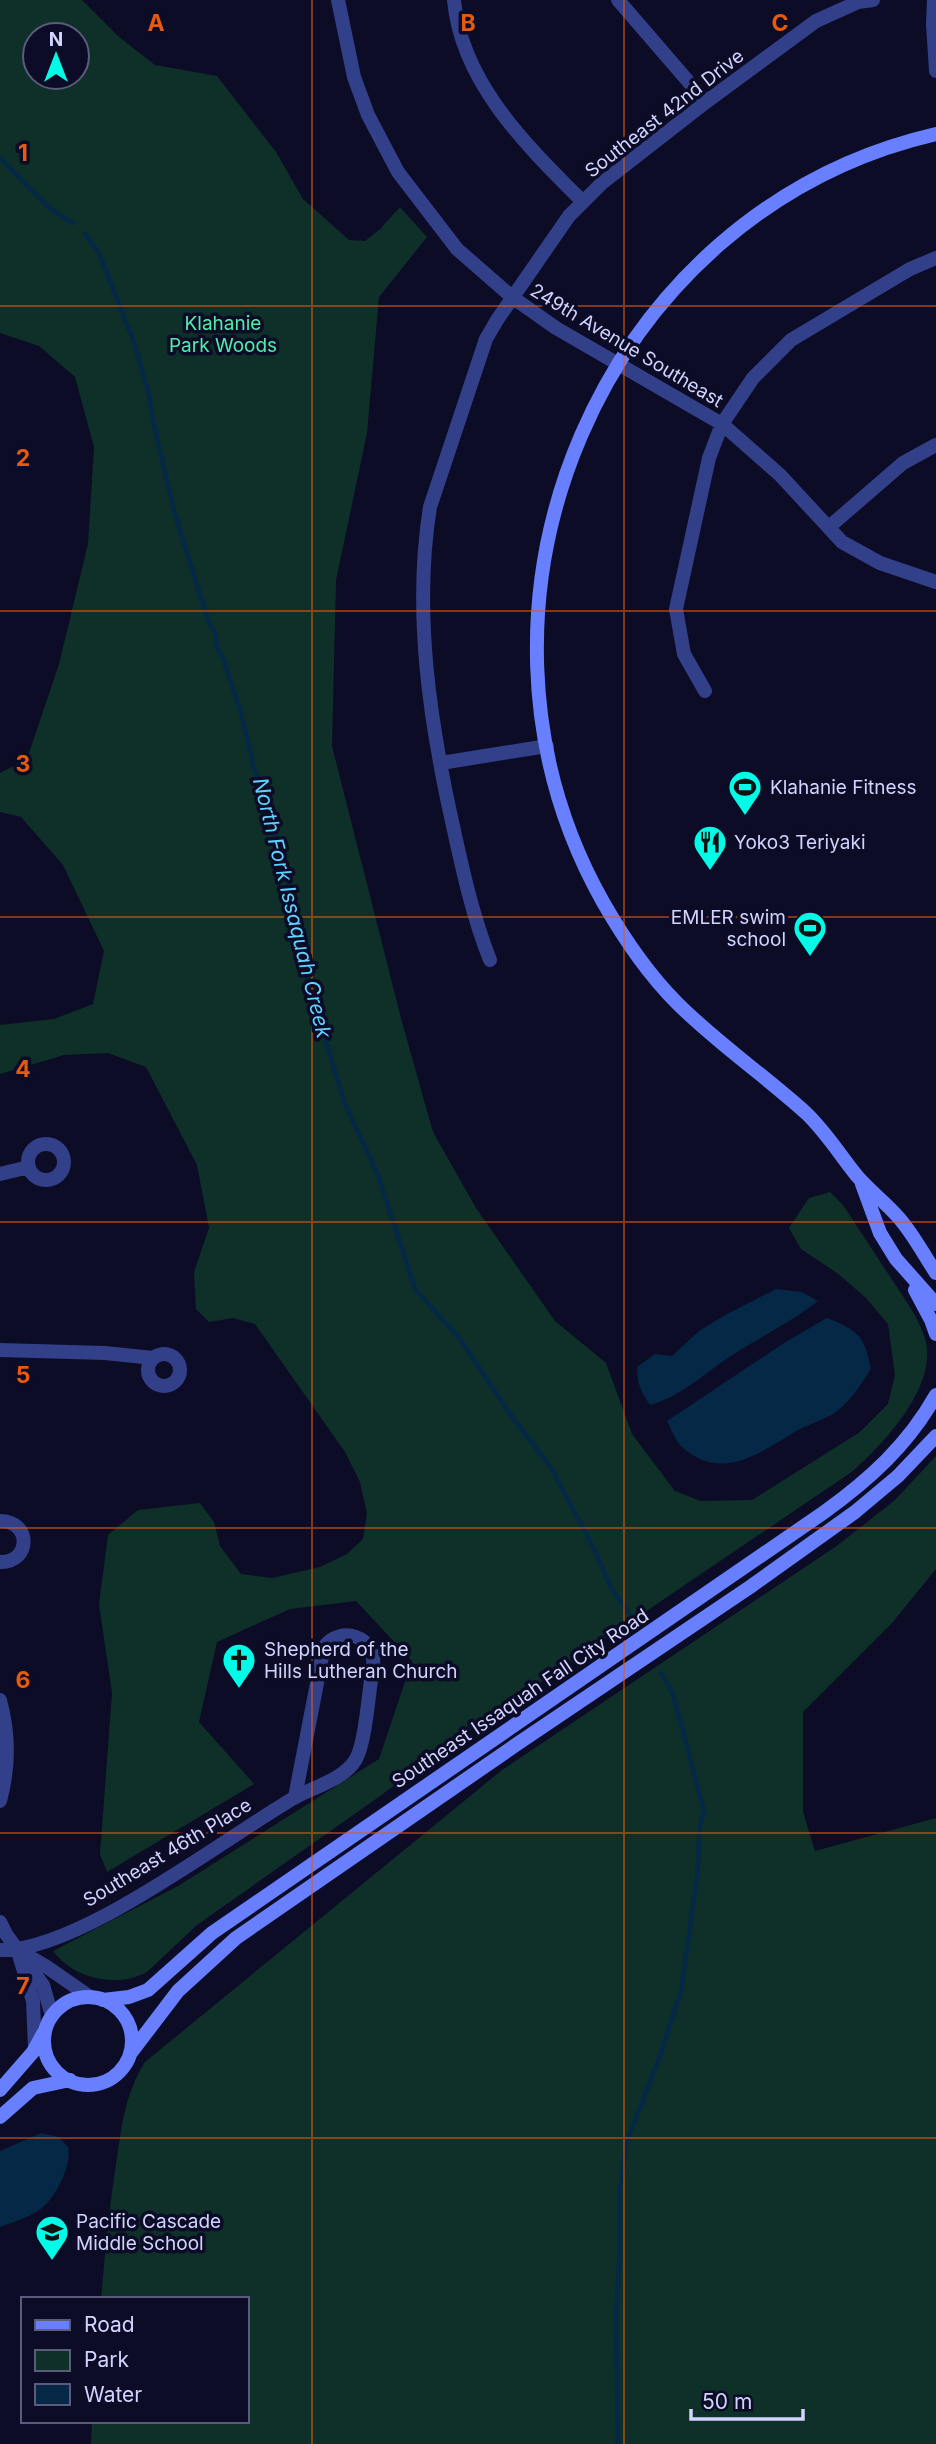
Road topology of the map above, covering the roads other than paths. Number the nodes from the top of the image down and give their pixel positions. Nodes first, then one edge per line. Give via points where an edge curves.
1 (338, 0) edge
2 (454, 0) edge
3 (618, 0) edge
4 (873, 0) edge
5 (934, 0) edge
6 (936, 71) edge
7 (706, 102) junction
8 (936, 134) edge
9 (582, 201) junction
10 (936, 258) edge
11 (512, 297) junction
12 (619, 365) junction
13 (722, 424) junction
14 (936, 445) edge
15 (829, 527) junction
16 (936, 582) edge
17 (705, 691) dead end
18 (547, 746) junction
19 (441, 764) junction
20 (490, 960) dead end
21 (29, 1167) dead end
22 (0, 1174) edge
23 (860, 1179) junction
24 (896, 1259) junction
25 (936, 1273) edge
26 (936, 1304) edge
27 (936, 1334) edge
28 (0, 1350) edge
29 (153, 1358) dead end
30 (936, 1395) edge
31 (936, 1436) edge
32 (0, 1521) edge
33 (0, 1562) edge
34 (0, 1700) edge
35 (295, 1797) junction
36 (0, 1801) edge
37 (0, 1922) edge
38 (0, 1950) edge
39 (18, 1950) junction
40 (97, 1999) junction
41 (49, 2022) junction
42 (35, 2048) junction
43 (130, 2054) junction
44 (70, 2080) junction
45 (0, 2091) edge
46 (0, 2117) edge

1 - 11 street, 249th Avenue Southeast via 354,77 398,172 457,249
2 - 9 street via 462,42 476,72 532,150
3 - 7 street
4 - 7 street, Southeast 42nd Drive via 816,21
5 - 6 street
7 - 9 street, Southeast 42nd Drive
8 - 12 street via 859,157 751,220 673,290
9 - 11 street, Southeast 42nd Drive
10 - 13 street via 791,340 753,378
11 - 12 street, 249th Avenue Southeast
11 - 19 street, Southeast 42nd Drive via 486,339 438,478 425,534 426,654
12 - 13 street, 249th Avenue Southeast
12 - 18 street via 587,420 568,466 542,565 537,660
13 - 15 street, 249th Avenue Southeast
13 - 17 street via 709,458 676,609 684,654
14 - 15 street via 903,463
15 - 16 street, 249th Avenue Southeast via 842,542 868,558
18 - 19 street
18 - 23 street via 573,839 604,902 642,960 689,1015 821,1129
19 - 20 street, Southeast 42nd Drive via 466,882
21 - 22 street
23 - 24 street via 880,1233
23 - 25 street via 902,1220
24 - 26 street
24 - 27 street
28 - 29 street
30 - 40 street, Southeast Issaquah Fall City Road via 909,1437 877,1472 823,1513 212,1933 158,1984 136,1995
31 - 43 street, Southeast Issaquah Fall City Road via 876,1495 750,1587 236,1938 178,1991
32 - 33 street via 17,1526 24,1544 18,1556
34 - 36 street via 7,1746
35 - 35 street, Southeast 46th Place via 337,1776 359,1752 374,1660 366,1641 357,1636 338,1637 324,1647
35 - 39 street, Southeast 46th Place via 125,1904
37 - 39 street
38 - 39 street
39 - 40 street
39 - 41 street via 43,1985
39 - 42 street via 33,2001
40 - 41 street via 68,2002
40 - 43 street via 115,2006 124,2016 130,2028
41 - 42 street
41 - 44 street via 44,2040 49,2061
42 - 45 street
43 - 44 street via 115,2076 103,2082 90,2085
44 - 46 street via 33,2088

